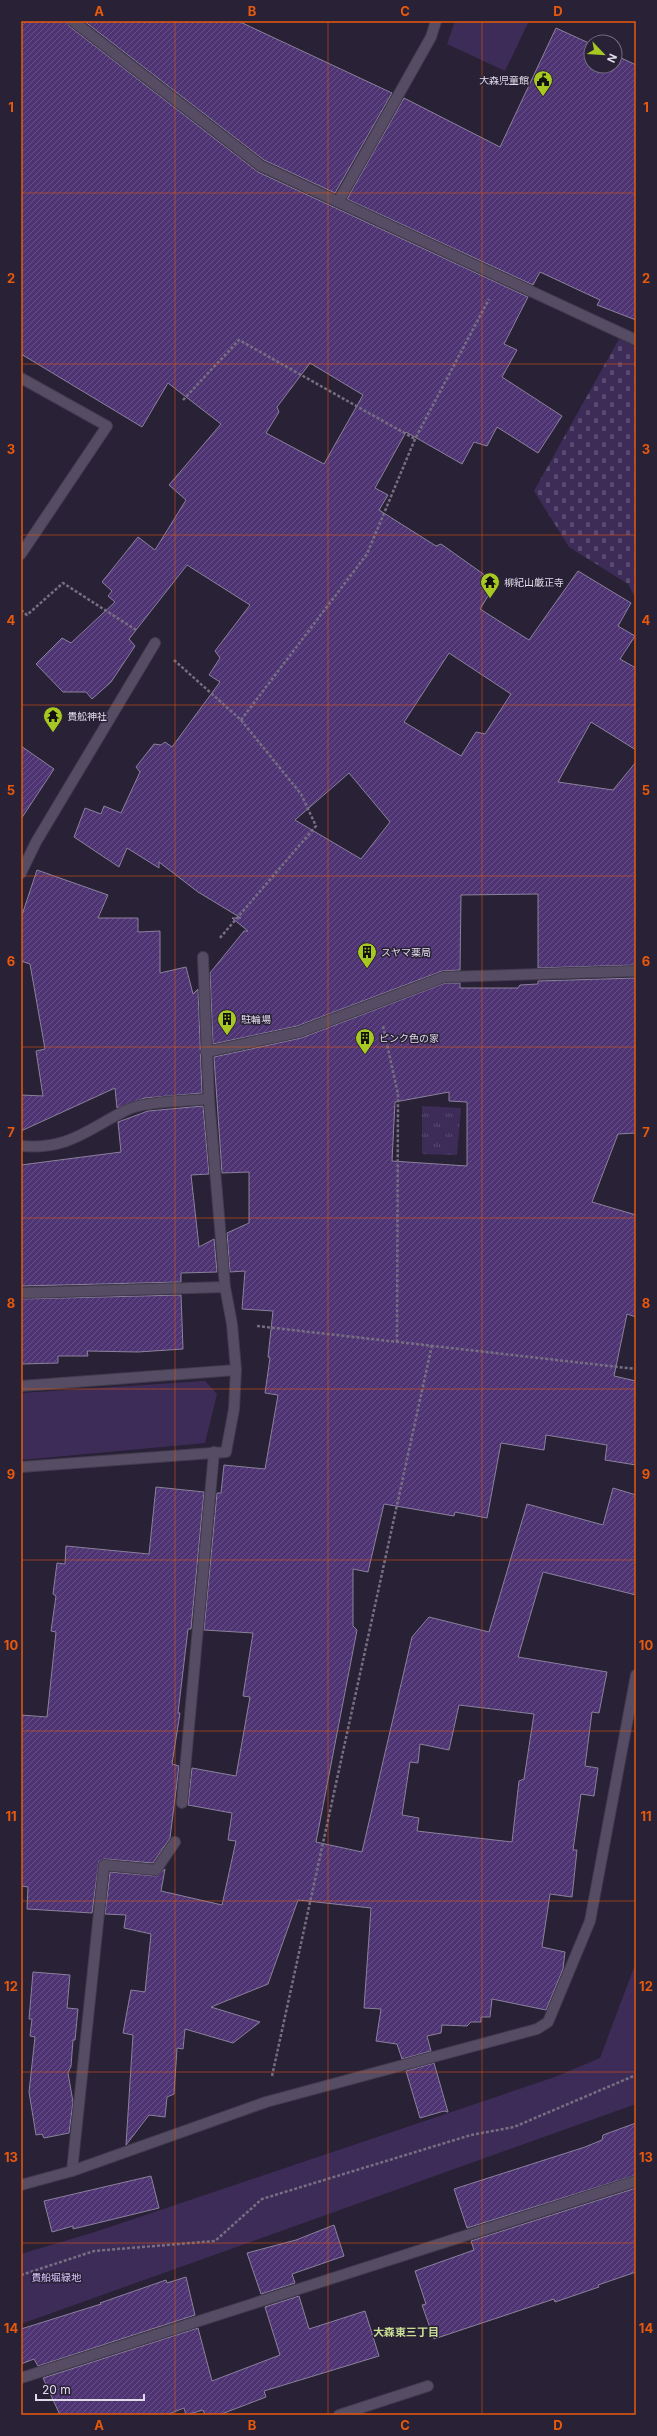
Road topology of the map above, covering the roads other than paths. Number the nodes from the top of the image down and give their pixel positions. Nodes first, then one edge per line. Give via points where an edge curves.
1 (74, 21) edge
2 (436, 21) edge
3 (338, 202) junction
4 (636, 340) edge
5 (21, 378) edge
6 (21, 554) edge
7 (155, 643) road end
8 (21, 873) edge
9 (203, 957) road end
10 (636, 971) edge
11 (206, 1052) junction
12 (209, 1099) junction
13 (21, 1146) edge
14 (225, 1287) junction
15 (21, 1293) edge
16 (236, 1370) junction
17 (21, 1386) edge
18 (214, 1452) junction
19 (21, 1467) edge
20 (636, 1675) edge
21 (182, 1803) dead end
22 (175, 1842) dead end
23 (72, 2171) junction
24 (636, 2181) edge
25 (21, 2185) edge
26 (21, 2378) edge
27 (428, 2386) dead end
28 (339, 2415) edge

1 - 3 street via 261,166
2 - 3 street via 431,37
3 - 4 street
5 - 6 street via 107,426
7 - 8 street via 36,842
9 - 11 street
10 - 11 street via 444,977 299,1032
11 - 12 street
12 - 13 street via 131,1108 73,1140 44,1148
12 - 14 street
14 - 15 street
14 - 16 street via 232,1324
16 - 17 street
16 - 18 street via 234,1409 226,1452
18 - 19 street
18 - 21 street
20 - 23 street via 590,1921 548,2022 537,2029 266,2102
22 - 23 street via 156,1870 104,1865
23 - 25 street
24 - 26 street
27 - 28 street

